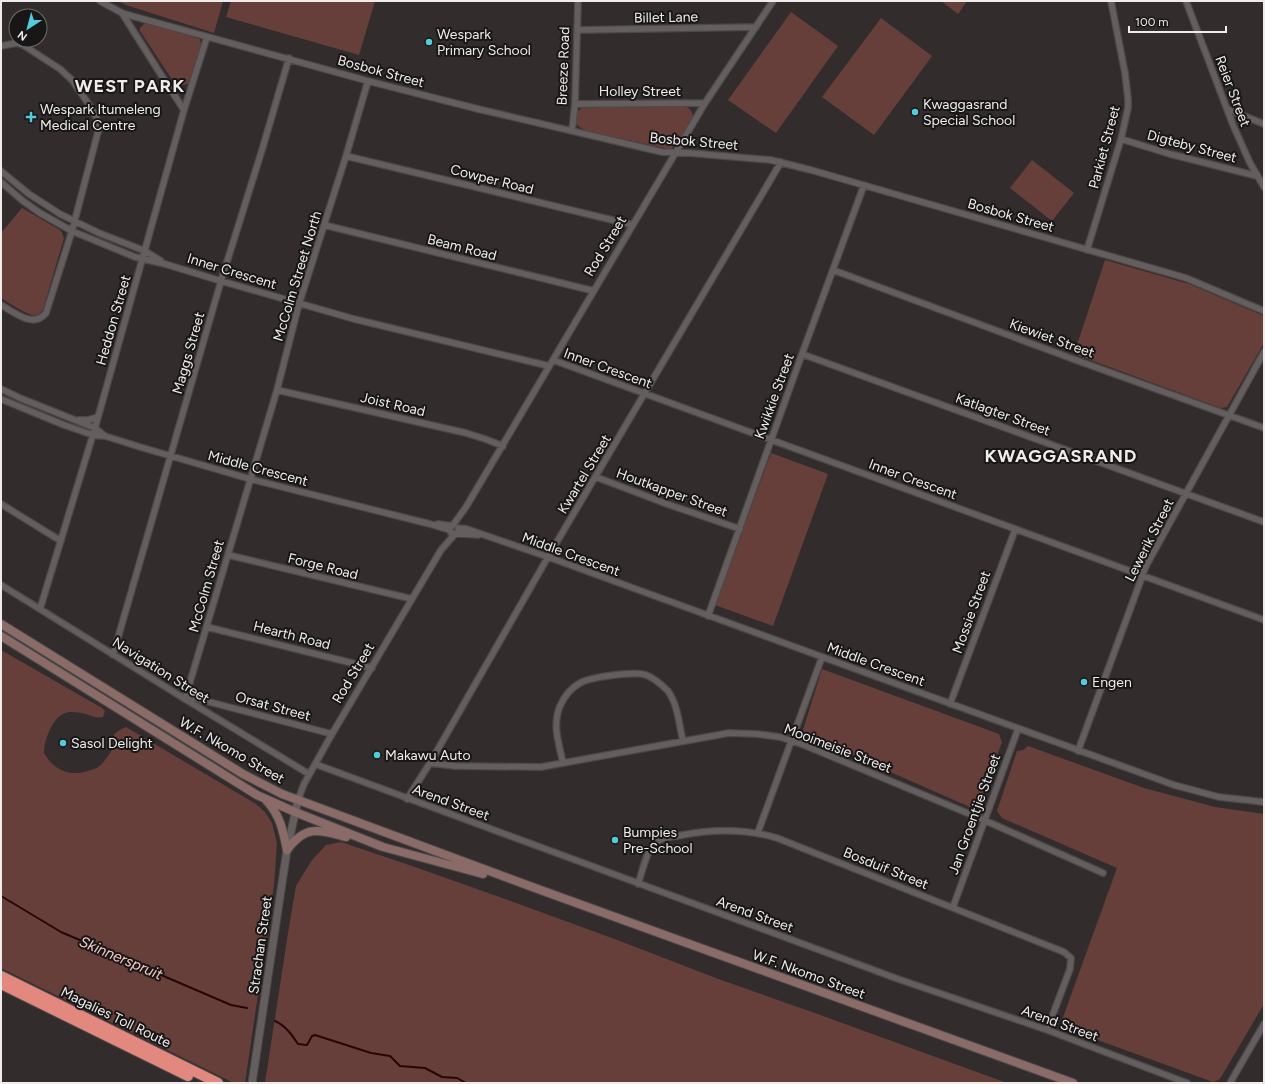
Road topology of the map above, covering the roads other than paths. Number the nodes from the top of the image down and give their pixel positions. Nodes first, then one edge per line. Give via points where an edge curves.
1 (100, 1) edge
2 (578, 1) edge
3 (773, 1) edge
4 (1111, 1) edge
5 (1186, 1) edge
6 (122, 13) junction
7 (756, 27) junction
8 (577, 30) junction
9 (207, 37) junction
10 (1, 46) edge
11 (288, 58) junction
12 (368, 81) junction
13 (705, 103) junction
14 (575, 104) junction
15 (1227, 109) junction
16 (184, 110) junction
17 (1264, 124) edge
18 (572, 131) junction
19 (1121, 139) junction
20 (676, 152) junction
21 (346, 156) junction
22 (781, 162) junction
23 (1, 171) edge
24 (1257, 176) junction
25 (1, 182) edge
26 (864, 185) junction
27 (1264, 187) edge
28 (74, 222) junction
29 (324, 225) junction
30 (633, 225) junction
31 (72, 231) junction
32 (145, 250) junction
33 (1087, 250) junction
34 (143, 260) junction
35 (165, 264) junction
36 (833, 270) junction
37 (221, 281) junction
38 (594, 291) junction
39 (299, 304) junction
40 (1, 305) edge
41 (1263, 311) edge
42 (1264, 352) edge
43 (802, 354) junction
44 (553, 360) junction
45 (549, 366) junction
46 (1, 389) edge
47 (277, 390) junction
48 (644, 394) junction
49 (1, 399) edge
50 (1230, 415) junction
51 (98, 417) junction
52 (76, 420) junction
53 (95, 428) junction
54 (1264, 428) edge
55 (93, 435) junction
56 (105, 436) junction
57 (771, 440) junction
58 (502, 446) junction
59 (171, 456) junction
60 (596, 477) junction
61 (250, 479) junction
62 (1186, 493) junction
63 (1, 504) edge
64 (1264, 522) edge
65 (454, 529) junction
66 (740, 529) junction
67 (1015, 530) junction
68 (60, 541) junction
69 (228, 555) junction
70 (548, 557) junction
71 (1142, 576) junction
72 (1, 585) edge
73 (412, 600) junction
74 (40, 609) junction
75 (708, 616) junction
76 (1264, 620) edge
77 (1, 624) edge
78 (207, 627) junction
79 (1, 636) edge
80 (113, 655) junction
81 (822, 657) junction
82 (372, 668) junction
83 (185, 699) junction
84 (950, 704) junction
85 (1018, 729) junction
86 (332, 734) junction
87 (793, 740) junction
88 (683, 741) junction
89 (1078, 750) junction
90 (430, 762) junction
91 (563, 763) junction
92 (315, 764) junction
93 (309, 774) junction
94 (264, 798) junction
95 (407, 799) junction
96 (298, 800) junction
97 (1264, 802) edge
98 (295, 812) junction
99 (984, 820) junction
100 (758, 832) junction
101 (383, 847) junction
102 (287, 850) junction
103 (1103, 873) dead end
104 (638, 884) junction
105 (535, 888) junction
106 (953, 907) junction
107 (1, 976) edge
108 (1, 984) edge
109 (1264, 1024) edge
110 (1047, 1030) junction
111 (202, 1083) edge
112 (218, 1083) edge
113 (252, 1083) edge
114 (1073, 1083) edge
115 (1187, 1083) edge
116 (1230, 1083) edge

1 - 6 street, Bosbok Street
2 - 8 street, Breeze Road
3 - 7 street, Rod Street
4 - 19 street, Parkiet Street via 1128,99
5 - 15 street, Reier Street
6 - 9 street, Bosbok Street
6 - 16 street
7 - 8 street, Billet Lane
7 - 13 street, Rod Street
8 - 14 street, Breeze Road
9 - 11 street, Bosbok Street
9 - 16 street, Heddon Street
10 - 28 street via 12,43 23,45 60,69 72,80 97,119 99,134
11 - 12 street, Bosbok Street
11 - 37 street, Maggs Street
12 - 18 street, Bosbok Street
12 - 21 street, McColm Street North
13 - 14 street, Holley Street
13 - 20 street, Rod Street
14 - 18 street, Breeze Road
15 - 17 street
15 - 24 street, Reier Street via 1240,143
16 - 32 street, Heddon Street
18 - 20 street, Bosbok Street via 662,152
19 - 24 street, Digteby Street
19 - 33 street, Parkiet Street
20 - 22 street, Bosbok Street
20 - 30 street, Rod Street
21 - 29 street, McColm Street North
21 - 30 street, Cowper Road
22 - 26 street, Bosbok Street
22 - 48 street, Kwartel Street
23 - 28 street, Inner Crescent via 45,206
24 - 27 street, Reier Street
25 - 31 street, Inner Crescent via 35,208
26 - 33 street, Bosbok Street
26 - 36 street, Kwikkie Street
28 - 31 street
28 - 32 street, Inner Crescent
29 - 38 street, Beam Road
29 - 39 street, McColm Street North
30 - 38 street, Rod Street
31 - 34 street, Inner Crescent
31 - 40 street via 46,313 41,318 32,320
32 - 34 street, Heddon Street
32 - 35 street, Inner Crescent
33 - 41 street, Bosbok Street via 1186,278
34 - 35 street, Inner Crescent
34 - 51 street, Heddon Street
35 - 37 street, Inner Crescent
36 - 43 street, Kwikkie Street
36 - 50 street, Kiewiet Street
37 - 39 street, Inner Crescent
37 - 59 street, Maggs Street
38 - 44 street, Rod Street
39 - 45 street, Inner Crescent
39 - 47 street, McColm Street North
42 - 50 street, Lewerik Street
43 - 57 street, Kwikkie Street
43 - 62 street, Katlagter Street
44 - 45 street, Rod Street
44 - 48 street, Inner Crescent
45 - 58 street, Rod Street
46 - 52 street, Middle Crescent
47 - 58 street, Joist Road via 477,436
47 - 61 street, McColm Street North
48 - 57 street, Inner Crescent
48 - 60 street, Kwartel Street
49 - 55 street, Middle Crescent
50 - 54 street, Kiewiet Street
50 - 62 street, Lewerik Street
51 - 52 street
51 - 53 street, Heddon Street
52 - 53 street, Middle Crescent
53 - 55 street, Heddon Street
53 - 56 street, Middle Crescent
55 - 56 street, Middle Crescent
55 - 68 street, Heddon Street
56 - 59 street, Middle Crescent
57 - 66 street, Kwikkie Street
57 - 67 street, Inner Crescent
58 - 65 street, Rod Street
59 - 61 street, Middle Crescent
59 - 80 street, Maggs Street
60 - 66 street, Houtkapper Street
60 - 70 street, Kwartel Street
61 - 65 street, Middle Crescent
61 - 69 street, McColm Street
62 - 64 street, Katlagter Street
62 - 71 street, Lewerik Street
63 - 68 street
65 - 70 street, Middle Crescent via 483,535
65 - 73 street, Rod Street via 446,538
66 - 75 street, Kwikkie Street
67 - 71 street, Inner Crescent
67 - 84 street, Mossie Street
68 - 74 street, Heddon Street
69 - 73 street, Forge Road
69 - 78 street, McColm Street
70 - 75 street, Middle Crescent
70 - 90 street, Kwartel Street
71 - 76 street, Inner Crescent
71 - 89 street, Lewerik Street
72 - 74 street, Navigation Street
73 - 82 street, Rod Street
74 - 80 street, Navigation Street
75 - 81 street, Middle Crescent
77 - 96 main road, W.F. Nkomo Street via 243,774
78 - 82 street, Hearth Road
78 - 83 street, McColm Street
79 - 94 main road, W.F. Nkomo Street via 237,784
80 - 83 street, Navigation Street
81 - 84 street, Middle Crescent
81 - 87 street
82 - 86 street, Rod Street
83 - 86 street, Orsat Street via 194,698
83 - 93 street, Navigation Street
84 - 85 street, Middle Crescent
85 - 89 street, Middle Crescent
85 - 99 street, Jan Groentjie Street
86 - 92 street, Rod Street
87 - 88 street, Mooimeisie Street via 757,734 729,733
87 - 99 street, Mooimeisie Street
87 - 100 street
88 - 91 street, Mooimeisie Street
88 - 91 street via 673,700 656,681 634,673 587,680 568,692 557,715 556,727
89 - 97 street, Middle Crescent via 1196,792
90 - 91 street, Mooimeisie Street via 454,766 529,768
90 - 95 street, Kwartel Street
92 - 93 street, Rod Street
92 - 95 street, Arend Street
93 - 96 street, Rod Street
94 - 98 main road, W.F. Nkomo Street
94 - 102 main road via 280,820
95 - 104 street, Arend Street
96 - 98 street, Rod Street
96 - 105 main road, W.F. Nkomo Street
98 - 101 main road, W.F. Nkomo Street
98 - 102 street, Strachan Street
99 - 103 street, Mooimeisie Street
99 - 106 street, Jan Groentjie Street
100 - 104 street, Bosduif Street via 705,831 661,839 650,850
100 - 106 street, Bosduif Street
101 - 102 main road via 314,830 298,837
101 - 105 main road, W.F. Nkomo Street
102 - 113 street, Strachan Street
104 - 110 street, Arend Street via 898,979
105 - 114 main road, W.F. Nkomo Street
106 - 110 street, Bosduif Street via 1071,958 1070,969
107 - 112 highway, Magalies Toll Route
108 - 111 highway, Magalies Toll Route
109 - 116 street
110 - 115 street, Arend Street

